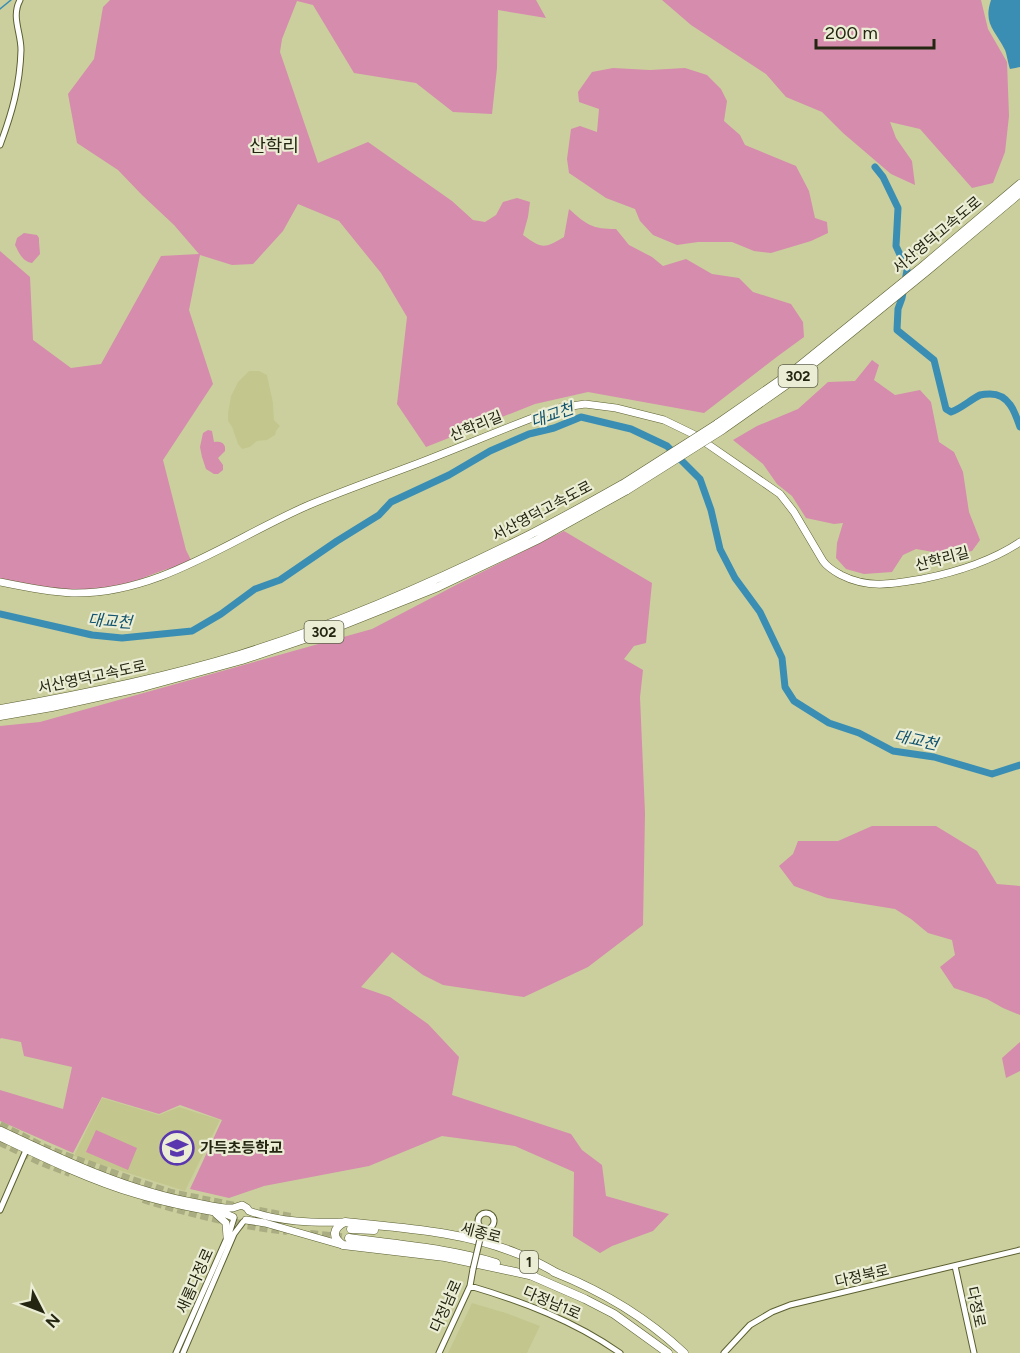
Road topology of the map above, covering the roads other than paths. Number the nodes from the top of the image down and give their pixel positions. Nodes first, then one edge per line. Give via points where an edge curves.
1 (20, 0) edge
2 (0, 145) edge
3 (1020, 184) edge
4 (1020, 193) edge
5 (925, 268) junction
6 (625, 487) junction
7 (1020, 542) edge
8 (0, 582) edge
9 (0, 709) edge
10 (0, 716) edge
11 (0, 1130) edge
12 (0, 1137) edge
13 (28, 1147) junction
14 (235, 1208) junction
15 (0, 1210) edge
16 (249, 1211) junction
17 (214, 1213) junction
18 (233, 1218) junction
19 (244, 1221) junction
20 (345, 1222) junction
21 (351, 1229) tunnel mouth
22 (482, 1232) dead end
23 (227, 1237) junction
24 (350, 1238) tunnel mouth
25 (343, 1245) junction
26 (1020, 1250) edge
27 (956, 1266) junction
28 (557, 1273) junction
29 (534, 1276) junction
30 (470, 1286) junction
31 (683, 1351) edge
32 (176, 1353) edge
33 (183, 1353) edge
34 (439, 1353) edge
35 (620, 1353) edge
36 (668, 1353) edge
37 (724, 1353) edge
38 (974, 1353) edge

1 - 2 street via 15,17 21,49 18,84
3 - 5 highway, 서산영덕고속도로 / 302
4 - 5 highway, 서산영덕고속도로 / 302
5 - 6 highway, 서산영덕고속도로 / 302, bridge via 793,380
6 - 9 highway, 서산영덕고속도로 / 302 via 434,581 321,627 141,682
6 - 10 highway, 서산영덕고속도로 / 302 via 537,540 438,588 325,632 143,687
7 - 8 main road, 산학리길 via 989,560 945,574 887,585 858,582 828,568 780,494 703,440 664,420 585,404 559,408 337,494 146,582 72,593
11 - 13 main road
12 - 13 main road
13 - 14 main road via 138,1188
13 - 15 street
13 - 17 main road via 68,1168 128,1191
14 - 16 main road via 242,1205
14 - 18 main road
16 - 19 main road
16 - 20 main road via 274,1219
17 - 18 main road
17 - 23 main road via 226,1223
18 - 19 main road
18 - 23 street, 새롬다정로
19 - 25 main road via 265,1223
19 - 33 street, 새롬다정로 via 234,1234
20 - 25 highway via 338,1226 335,1237
20 - 28 highway via 446,1234 489,1244
21 - 28 highway, 세종로 / 1 via 414,1233 476,1244
22 - 30 street, 다정남로, bridge
23 - 32 street, 새롬다정로
24 - 29 highway, 세종로 / 1 via 473,1256
25 - 29 highway via 445,1257
26 - 27 street, 다정북로
27 - 37 street, 다정북로 via 790,1305 750,1325
27 - 38 street, 다정로
28 - 31 highway, 세종로 / 1 via 620,1304
29 - 36 highway, 세종로 / 1 via 614,1314
30 - 34 street, 다정남로
30 - 35 street, 다정남1로 via 570,1322

